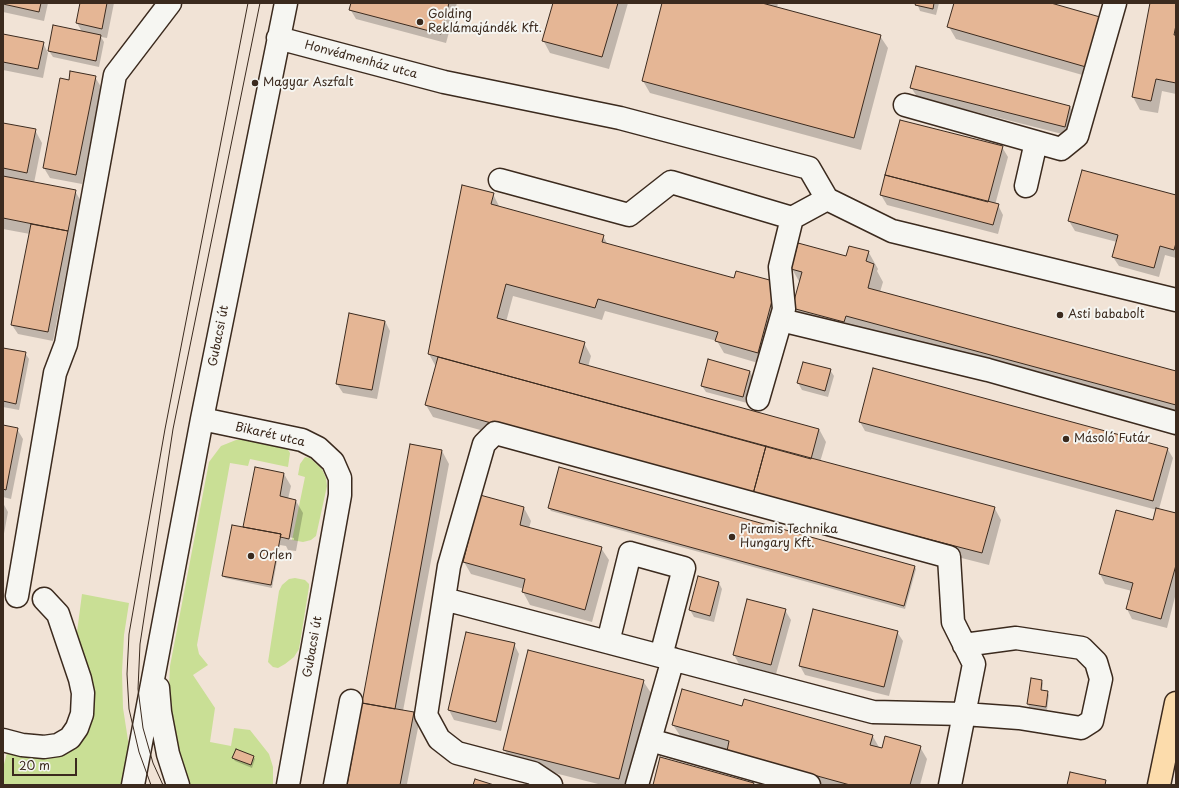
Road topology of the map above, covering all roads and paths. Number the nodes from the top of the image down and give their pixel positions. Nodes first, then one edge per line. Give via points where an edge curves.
1 (170, 3) edge
2 (286, 3) edge
3 (1108, 5) edge
4 (278, 38) junction
5 (905, 105) dead end
6 (1036, 142) junction
7 (500, 180) dead end
8 (1026, 186) dead end
9 (827, 199) junction
10 (792, 218) junction
11 (1176, 300) edge
12 (781, 320) junction
13 (758, 399) dead end
14 (202, 420) junction
15 (1176, 423) edge
16 (333, 462) joint
17 (17, 596) dead end
18 (444, 599) junction
19 (44, 600) dead end
20 (608, 642) junction
21 (964, 645) junction
22 (667, 658) junction
23 (155, 669) junction
24 (351, 700) dead end
25 (1176, 703) edge
26 (964, 714) junction
27 (3, 740) edge
28 (650, 740) junction
29 (132, 785) edge
30 (178, 785) edge
31 (288, 785) edge
32 (335, 785) edge
33 (551, 785) edge
34 (637, 785) edge
35 (809, 785) edge
36 (950, 785) edge
37 (1159, 785) edge

1 - 17 street via 115,75 66,344 55,373
2 - 4 street, Gubacsi út
3 - 6 street via 1077,136 1061,149
4 - 9 street, Honvédmenház utca via 444,82 620,118 809,168
4 - 14 street, Gubacsi út
5 - 6 street
6 - 8 street
7 - 10 street via 630,215 671,182
9 - 10 street
9 - 11 street via 892,231
10 - 12 street via 780,268 784,309
12 - 13 street
12 - 15 street via 988,370
14 - 16 street, Bikarét utca via 302,440 318,448
14 - 23 street, Gubacsi út
16 - 31 street, Gubacsi út via 340,478 340,495
18 - 20 street
18 - 21 street via 450,566 484,444 495,433 949,557 952,622
18 - 33 street via 426,715 439,739 457,753 533,773
19 - 27 street via 58,614 80,679 83,693 82,714 70,738 58,745 44,747
20 - 22 street
20 - 22 street via 630,553 638,555 684,568
21 - 26 street via 974,664
21 - 26 street via 1016,638 1082,648 1096,662 1101,679 1092,721 1081,728 1019,718
22 - 26 street via 873,712
22 - 28 street
23 - 29 street, Gubacsi út
23 - 30 street, Gubacsi út via 168,754
24 - 32 street
25 - 37 main road
26 - 36 street
28 - 34 street
28 - 35 street

